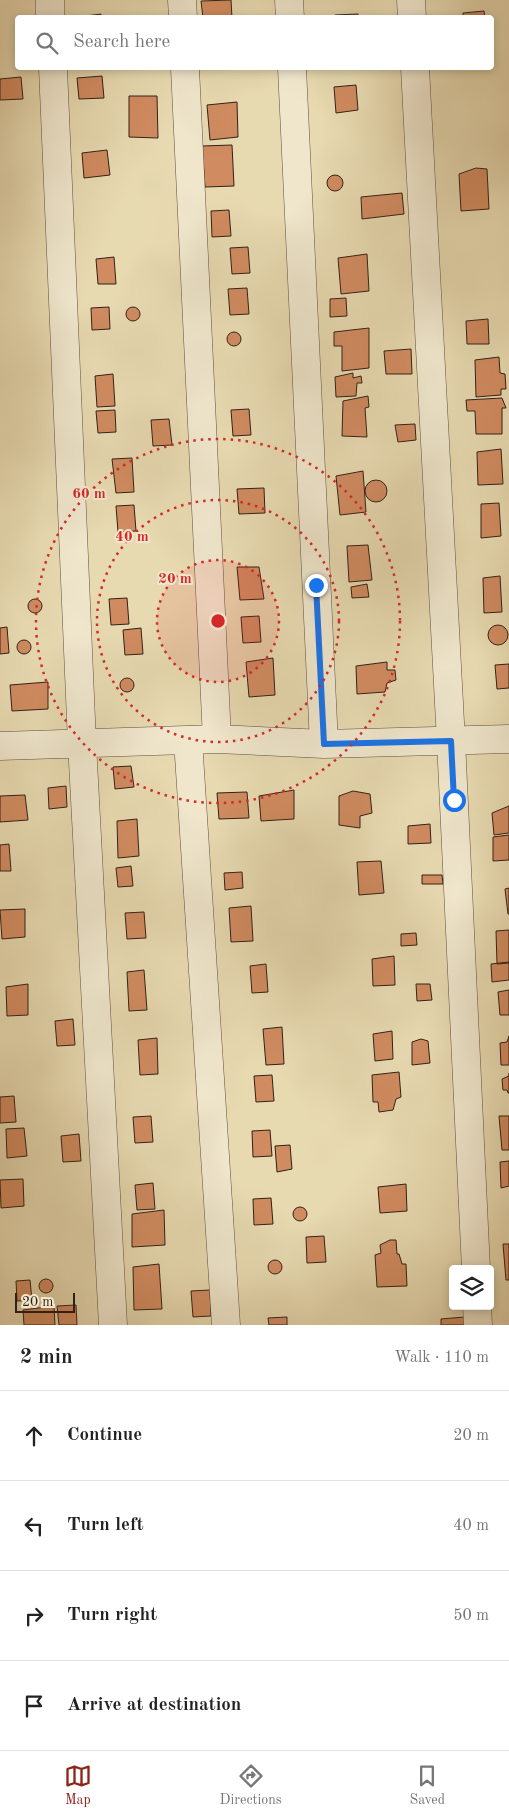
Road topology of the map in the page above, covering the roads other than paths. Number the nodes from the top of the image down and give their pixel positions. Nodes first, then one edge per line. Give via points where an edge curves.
1 (50, 0) edge
2 (182, 0) edge
3 (289, 0) edge
4 (411, 0) edge
5 (50, 15) edge
6 (183, 15) edge
7 (290, 15) edge
8 (412, 15) edge
9 (53, 70) edge
10 (185, 70) edge
11 (292, 70) edge
12 (415, 70) edge
13 (217, 739) junction
14 (509, 739) edge
15 (188, 740) junction
16 (451, 741) junction
17 (82, 744) junction
18 (324, 744) junction
19 (0, 746) edge
20 (476, 1265) edge
21 (477, 1310) edge
22 (113, 1325) edge
23 (226, 1325) edge
24 (478, 1325) edge

1 - 5 street
2 - 6 street
3 - 7 street
4 - 8 street
9 - 17 street
10 - 13 street
11 - 18 street
12 - 16 street
13 - 15 street
13 - 18 street
14 - 16 street
15 - 17 street
15 - 23 street
16 - 18 street
16 - 20 street
17 - 19 street
17 - 22 street
21 - 24 street

